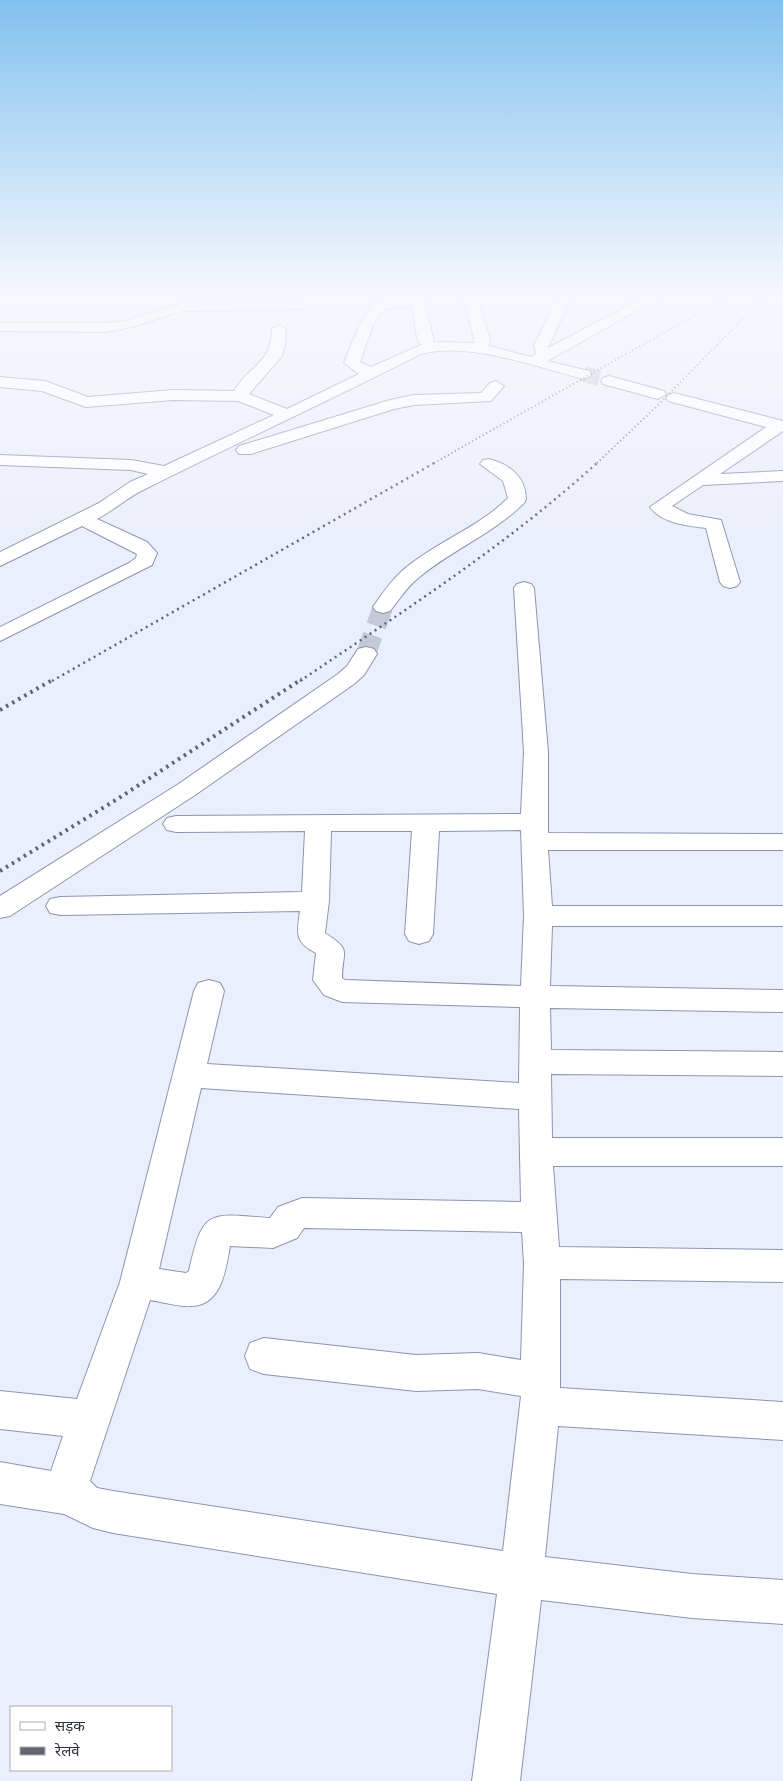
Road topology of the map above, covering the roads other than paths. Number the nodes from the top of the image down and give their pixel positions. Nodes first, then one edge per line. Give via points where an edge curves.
1 (252, 377) edge
2 (365, 377) edge
3 (609, 380) tunnel mouth
4 (0, 382) edge
5 (496, 386) dead end
6 (658, 394) dead end
7 (240, 396) junction
8 (674, 398) dead end
9 (288, 415) junction
10 (781, 425) edge
11 (0, 460) edge
12 (489, 464) dead end
13 (165, 472) junction
14 (783, 476) edge
15 (698, 480) junction
16 (113, 502) junction
17 (82, 519) junction
18 (0, 560) edge
19 (730, 582) dead end
20 (524, 588) dead end
21 (383, 607) tunnel mouth
22 (0, 635) edge
23 (366, 654) tunnel mouth
24 (426, 822) junction
25 (318, 823) junction
26 (176, 824) dead end
27 (534, 832) junction
28 (783, 842) edge
29 (315, 900) junction
30 (60, 906) dead end
31 (0, 910) edge
32 (538, 916) junction
33 (783, 916) edge
34 (419, 934) dead end
35 (209, 991) dead end
36 (535, 996) junction
37 (783, 1001) edge
38 (535, 1062) junction
39 (783, 1064) edge
40 (190, 1074) junction
41 (535, 1097) junction
42 (536, 1152) junction
43 (783, 1152) edge
44 (538, 1217) junction
45 (542, 1263) junction
46 (783, 1266) edge
47 (138, 1282) junction
48 (264, 1356) dead end
49 (540, 1393) junction
50 (0, 1410) edge
51 (89, 1420) junction
52 (783, 1421) edge
53 (0, 1483) edge
54 (73, 1495) junction
55 (522, 1576) junction
56 (783, 1602) edge
57 (496, 1781) edge

1 - 7 street
2 - 9 street
3 - 6 street
4 - 7 street via 45,386 86,402 173,395
5 - 16 street via 485,398 437,398 390,406 228,455
7 - 9 street
8 - 10 street
9 - 13 street
10 - 15 street
11 - 13 street via 131,465
12 - 21 street via 510,477 518,492 517,499 501,515 415,571 394,590
13 - 16 street via 126,491
14 - 15 street
15 - 19 street via 659,509 683,520 714,524
16 - 17 street
17 - 18 street
17 - 22 street via 140,546 147,553 145,561
20 - 27 street via 536,752
23 - 31 street via 356,670 338,684 186,790
24 - 25 street
24 - 27 street
24 - 34 street
25 - 26 street
25 - 29 street
27 - 28 street
27 - 32 street
29 - 30 street
29 - 36 street via 311,933 314,940 328,947 331,953 326,976 333,988
32 - 33 street
32 - 36 street
35 - 40 street
36 - 37 street
36 - 38 street
38 - 39 street
38 - 41 street
40 - 41 street
40 - 47 street
41 - 42 street
42 - 43 street
42 - 44 street
44 - 45 street
44 - 47 street via 302,1213 290,1218 285,1227 273,1233 224,1230 218,1233 214,1237 205,1279 193,1290
45 - 46 street
45 - 49 street
47 - 51 street
48 - 49 street via 416,1373 478,1370
49 - 52 street
49 - 55 street
50 - 51 street
51 - 54 street via 69,1480
53 - 54 street
54 - 55 street via 85,1506 132,1515
55 - 56 street via 622,1590
55 - 57 street

